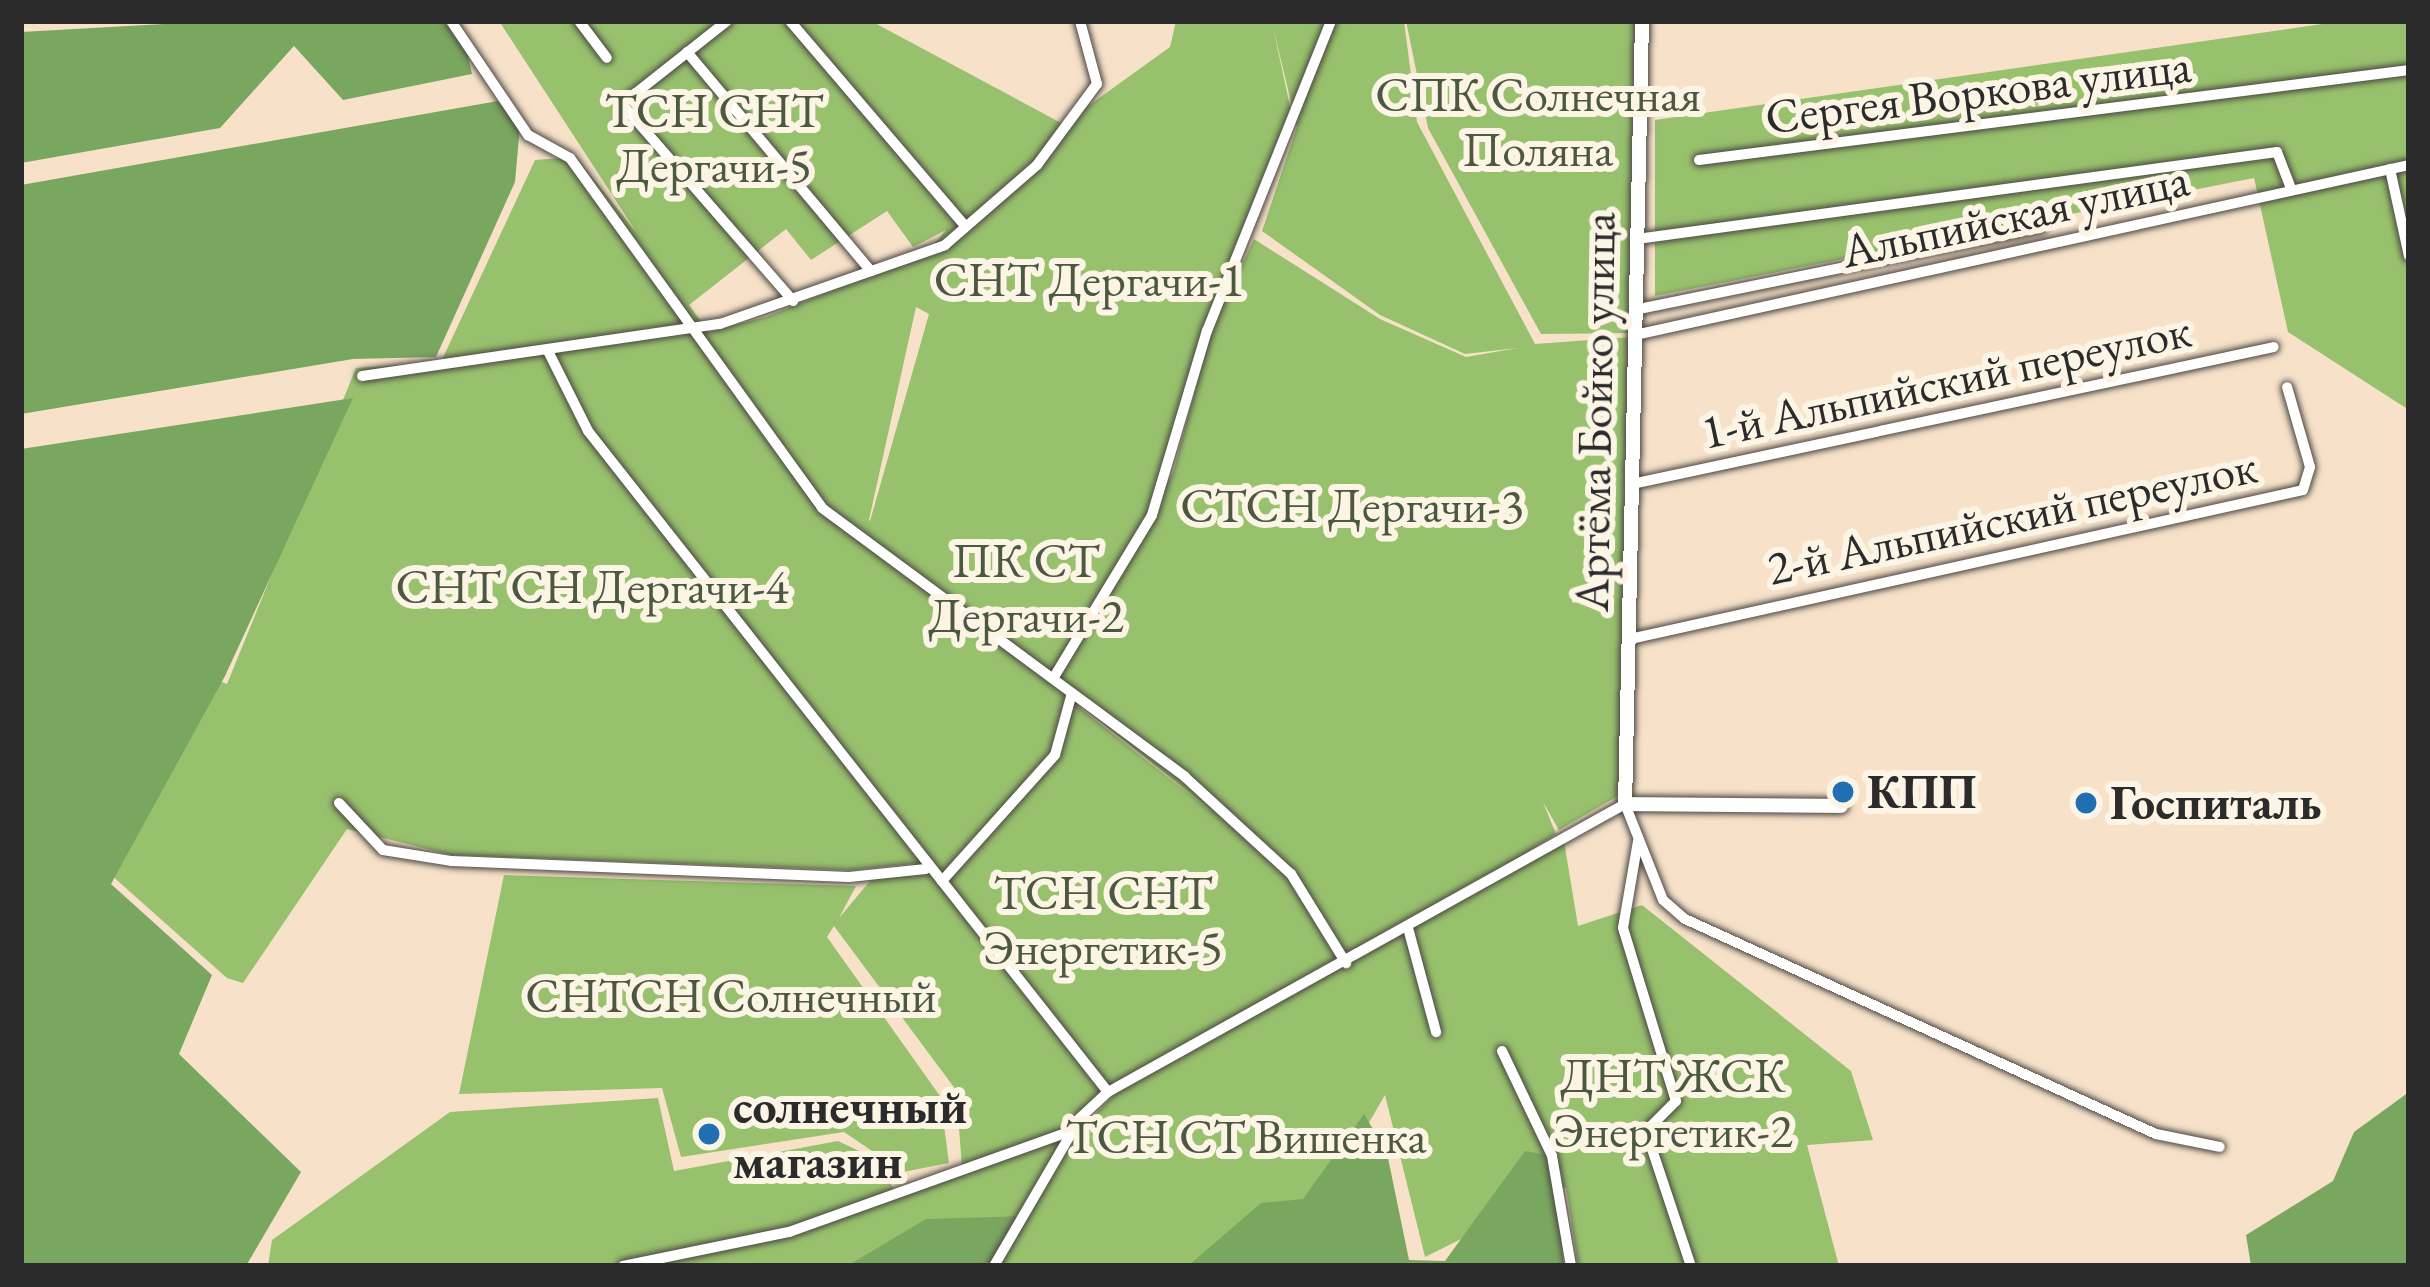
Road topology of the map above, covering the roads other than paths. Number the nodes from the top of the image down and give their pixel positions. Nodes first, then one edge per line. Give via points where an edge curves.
1 (451, 21) edge
2 (579, 21) edge
3 (727, 21) edge
4 (790, 21) edge
5 (1080, 21) edge
6 (1330, 21) edge
7 (1642, 21) edge
8 (687, 52) junction
9 (608, 58) dead end
10 (2409, 70) edge
11 (1699, 160) dead end
12 (2409, 165) edge
13 (2390, 169) junction
14 (2291, 188) junction
15 (964, 226) junction
16 (2042, 226) dead end
17 (1637, 239) junction
18 (2409, 256) edge
19 (872, 271) junction
20 (793, 301) junction
21 (1634, 310) junction
22 (697, 328) junction
23 (1635, 334) junction
24 (2274, 346) dead end
25 (550, 353) junction
26 (362, 376) dead end
27 (2288, 387) dead end
28 (1632, 484) junction
29 (1630, 639) junction
30 (1054, 677) junction
31 (1072, 693) junction
32 (340, 803) dead end
33 (1625, 804) junction
34 (1841, 806) dead end
35 (1638, 842) junction
36 (926, 869) junction
37 (942, 881) junction
38 (1408, 928) junction
39 (1346, 963) junction
40 (1436, 1032) dead end
41 (1502, 1052) dead end
42 (1108, 1092) junction
43 (1074, 1130) junction
44 (2219, 1148) dead end
45 (623, 1266) edge
46 (994, 1266) edge
47 (1571, 1266) edge
48 (1691, 1266) edge

1 - 22 street via 528,136 570,158
2 - 9 street
3 - 8 street
4 - 15 street
5 - 15 street via 1097,84 1036,165
6 - 30 street via 1207,332 1152,515
7 - 17 main road, Артёма Бойко улица
8 - 19 street
8 - 20 street via 622,104
10 - 11 street, Сергея Воркова улица
12 - 13 street, Альпийская улица
13 - 14 street, Альпийская улица
13 - 18 street
14 - 17 street via 2277,152
14 - 23 street, Альпийская улица
15 - 19 street via 945,245
16 - 21 street
17 - 21 main road, Артёма Бойко улица
19 - 20 street
20 - 22 street
21 - 23 main road, Артёма Бойко улица
22 - 25 street
22 - 30 street via 822,508
23 - 28 main road, Артёма Бойко улица
24 - 28 street, 1-й Альпийский переулок
25 - 26 street
25 - 36 street via 588,431
27 - 29 street, 2-й Альпийский переулок via 2310,466 2303,490
28 - 29 main road, Артёма Бойко улица
29 - 33 main road, Артёма Бойко улица
30 - 31 street
31 - 37 street via 1055,755
31 - 39 street via 1291,874
32 - 36 street via 383,850 452,861 849,877
33 - 34 main road
33 - 35 street
33 - 38 street
35 - 44 street via 1663,900 1685,919 2156,1134
35 - 48 street via 1623,928 1676,1101 1646,1131
36 - 37 street
37 - 42 street
38 - 39 street
38 - 40 street
39 - 42 street
41 - 47 street via 1552,1156
42 - 43 street
43 - 45 street via 789,1232
43 - 46 street

